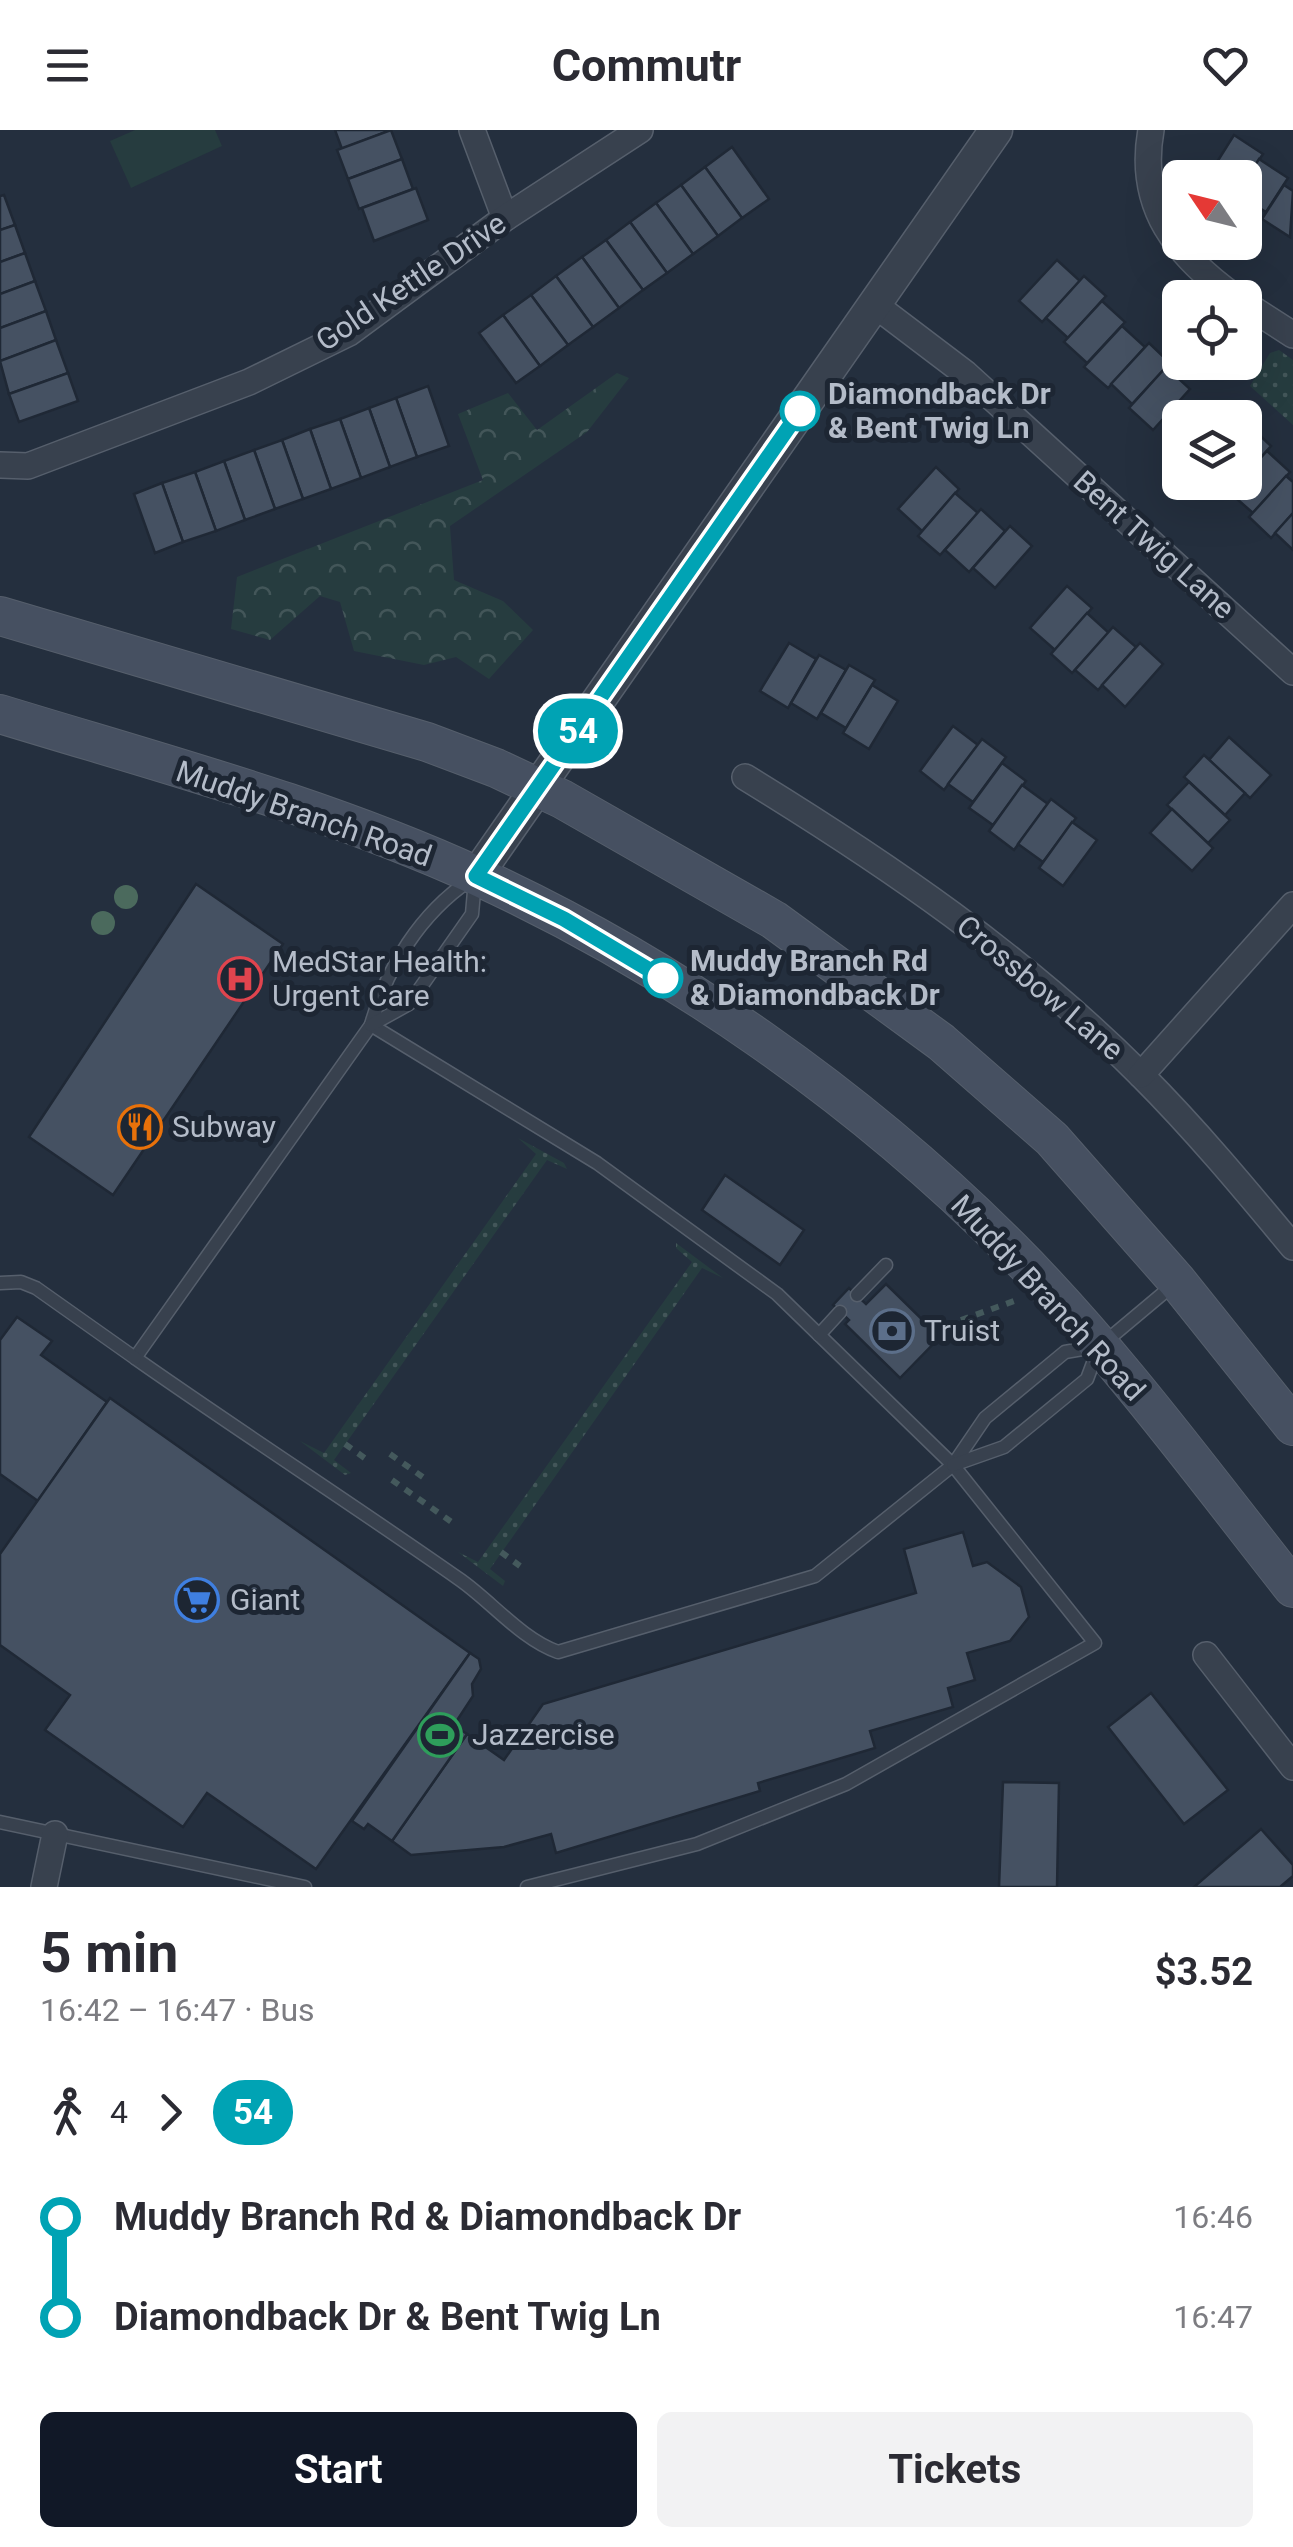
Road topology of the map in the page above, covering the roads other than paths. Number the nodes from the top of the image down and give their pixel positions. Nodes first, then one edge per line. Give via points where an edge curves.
1 (472, 130) edge
2 (640, 130) edge
3 (996, 130) edge
4 (1152, 130) edge
5 (504, 218) junction
6 (1211, 280) edge
7 (875, 305) junction
8 (1262, 315) edge
9 (1293, 334) edge
10 (0, 465) edge
11 (0, 616) edge
12 (1293, 672) edge
13 (0, 714) edge
14 (745, 777) dead end
15 (538, 787) junction
16 (476, 876) junction
17 (1293, 905) edge
18 (371, 1025) junction
19 (1141, 1074) junction
20 (1293, 1246) edge
21 (886, 1265) dead end
22 (1177, 1281) junction
23 (0, 1283) edge
24 (857, 1295) dead end
25 (840, 1312) dead end
26 (819, 1335) junction
27 (1100, 1346) junction
28 (136, 1358) junction
29 (1293, 1426) edge
30 (953, 1465) junction
31 (1293, 1588) edge
32 (1206, 1655) dead end
33 (1293, 1767) edge
34 (0, 1822) edge
35 (56, 1834) junction
36 (44, 1887) edge
37 (305, 1887) edge
38 (526, 1887) edge

1 - 5 street
2 - 5 street, Gold Kettle Drive
3 - 7 street
4 - 6 street via 1149,172 1169,236
5 - 10 street, Gold Kettle Drive via 349,333 282,366 28,466
7 - 12 street, Bent Twig Lane via 955,364
7 - 15 street
8 - 9 street
11 - 15 main road via 426,742
13 - 16 main road, Muddy Branch Road via 327,819
14 - 19 street, Crossbow Lane via 869,853 974,929
15 - 16 street
15 - 22 main road via 774,920 905,1014 1052,1139
16 - 18 lane via 440,900 382,984
16 - 18 lane via 472,914 410,1004
16 - 27 main road, Muddy Branch Road via 580,928 803,1070 963,1202
17 - 19 street
18 - 26 lane via 597,1163 777,1294
18 - 28 lane
19 - 20 street, Crossbow Lane
21 - 24 lane
22 - 27 lane
22 - 29 main road
23 - 28 lane via 36,1288
25 - 26 lane
26 - 30 lane
27 - 30 lane via 1065,1352 985,1418
27 - 30 lane via 1087,1380 1004,1447
27 - 31 main road, Muddy Branch Road
28 - 30 lane via 558,1652 815,1576
30 - 38 lane via 1095,1643 846,1784 698,1844
32 - 33 street
34 - 35 lane
35 - 36 street
35 - 37 lane

